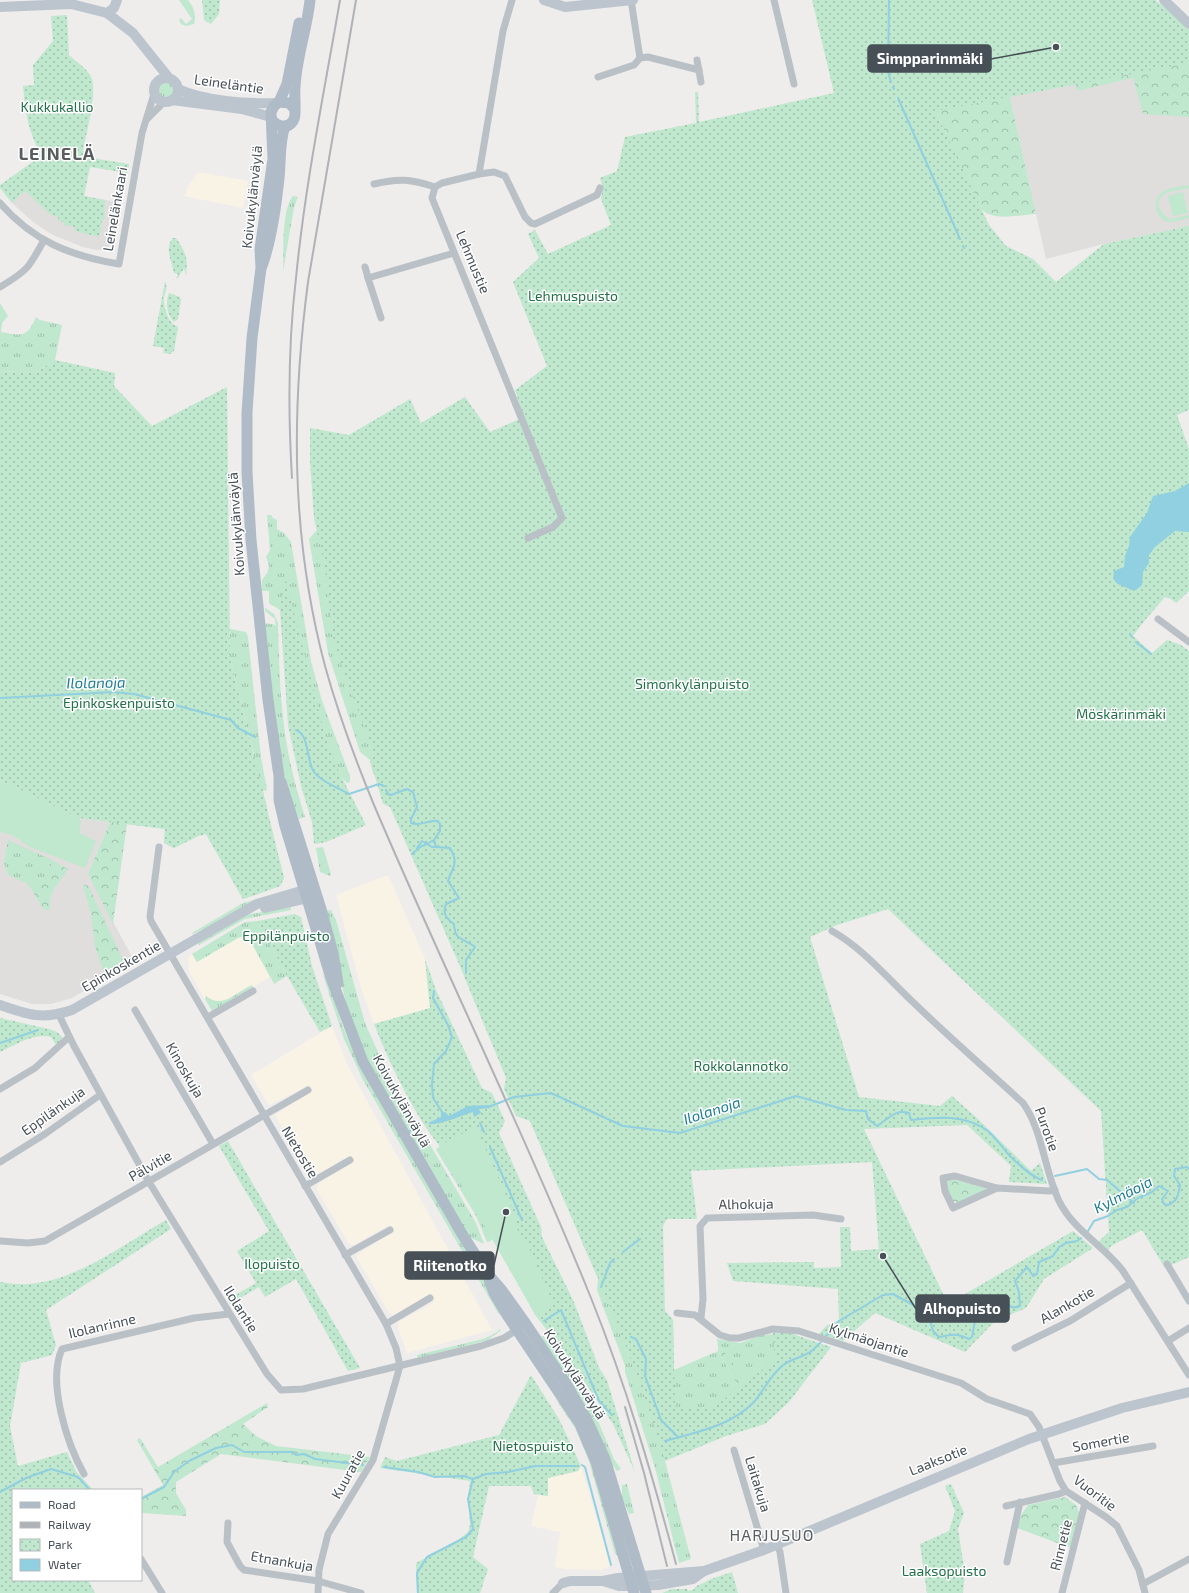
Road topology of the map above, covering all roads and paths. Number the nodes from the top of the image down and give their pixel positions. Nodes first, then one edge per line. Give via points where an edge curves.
1 (82, 0) edge
2 (308, 0) edge
3 (512, 0) edge
4 (544, 0) edge
5 (632, 0) edge
6 (774, 0) edge
7 (1164, 0) edge
8 (116, 2) edge
9 (71, 4) junction
10 (94, 5) edge
11 (0, 6) edge
12 (107, 13) junction
13 (124, 24) junction
14 (1189, 24) edge
15 (151, 57) junction
16 (640, 58) junction
17 (697, 60) dead end
18 (699, 70) junction
19 (598, 77) dead end
20 (169, 78) junction
21 (156, 82) junction
22 (701, 82) dead end
23 (794, 84) dead end
24 (178, 88) junction
25 (154, 94) junction
26 (168, 101) junction
27 (278, 103) junction
28 (294, 108) junction
29 (147, 119) junction
30 (272, 119) junction
31 (285, 126) junction
32 (479, 174) junction
33 (374, 184) dead end
34 (435, 188) junction
35 (600, 188) dead end
36 (0, 203) edge
37 (44, 240) junction
38 (454, 253) junction
39 (365, 267) dead end
40 (261, 268) junction
41 (368, 278) junction
42 (0, 287) edge
43 (381, 318) dead end
44 (528, 538) dead end
45 (1158, 619) dead end
46 (1189, 642) edge
47 (159, 847) dead end
48 (310, 893) junction
49 (832, 931) dead end
50 (170, 954) junction
51 (253, 991) dead end
52 (0, 1005) edge
53 (135, 1010) dead end
54 (59, 1015) junction
55 (208, 1017) junction
56 (69, 1037) junction
57 (0, 1089) edge
58 (308, 1090) dead end
59 (100, 1094) junction
60 (263, 1115) junction
61 (213, 1144) junction
62 (350, 1160) dead end
63 (0, 1162) edge
64 (149, 1182) junction
65 (305, 1186) junction
66 (997, 1188) junction
67 (1055, 1190) junction
68 (841, 1219) dead end
69 (390, 1230) dead end
70 (0, 1241) edge
71 (345, 1255) junction
72 (1167, 1264) dead end
73 (1131, 1283) junction
74 (430, 1298) dead end
75 (1189, 1301) edge
76 (677, 1313) dead end
77 (229, 1314) junction
78 (701, 1318) junction
79 (386, 1324) junction
80 (522, 1327) junction
81 (1189, 1328) edge
82 (1168, 1341) junction
83 (1015, 1348) dead end
84 (400, 1366) junction
85 (1189, 1374) edge
86 (1189, 1392) edge
87 (1041, 1434) junction
88 (1153, 1446) dead end
89 (734, 1450) dead end
90 (1053, 1463) junction
91 (84, 1474) dead end
92 (1066, 1490) junction
93 (1020, 1502) junction
94 (1085, 1503) junction
95 (1006, 1506) dead end
96 (228, 1523) dead end
97 (777, 1544) junction
98 (764, 1550) junction
99 (1189, 1559) edge
100 (142, 1560) edge
101 (1007, 1562) dead end
102 (318, 1581) junction
103 (563, 1583) joint
104 (1143, 1584) junction
105 (638, 1585) edge
106 (162, 1593) edge
107 (318, 1593) edge
108 (361, 1593) edge
109 (553, 1593) edge
110 (786, 1593) edge
111 (1062, 1593) edge
112 (1145, 1593) edge

1 - 9 main road
2 - 27 main road, Koivukylänväylä via 302,11 287,84
2 - 28 main road, Koivukylänväylä via 295,80
3 - 32 street via 503,31
4 - 5 main road via 565,7
5 - 16 street
6 - 23 street
7 - 14 main road
8 - 12 main road
8 - 13 main road
9 - 10 main road
9 - 11 main road
10 - 12 main road via 100,12
12 - 13 main road
13 - 15 main road
15 - 20 main road
15 - 21 main road
16 - 18 street via 648,57
16 - 19 street via 634,65
17 - 18 street
18 - 22 street
20 - 21 main road
20 - 24 main road
21 - 25 main road
24 - 26 main road via 177,93
24 - 27 main road, Leineläntie via 189,94 244,103
25 - 26 main road via 160,100
25 - 29 street, Leinelänkaari
26 - 29 street, Leinelänkaari
26 - 30 main road, Leineläntie via 242,109
27 - 28 main road via 290,103
27 - 30 main road, Koivukylänväylä via 272,108
28 - 31 main road, Koivukylänväylä via 293,122
29 - 37 street, Leinelänkaari via 142,133 119,264 73,254
30 - 31 main road via 276,124
30 - 40 main road, Koivukylänväylä via 273,159 260,249
31 - 40 main road, Koivukylänväylä via 282,133 279,179 268,251
32 - 34 street via 442,183
32 - 35 street via 494,172 505,176 525,217 535,224 597,195
33 - 34 street via 402,179
34 - 38 street, Lehmustie via 433,202
36 - 37 street, Leinelänkaari via 27,229
37 - 42 street via 29,268
38 - 41 street
38 - 44 street, Lehmustie via 562,518 553,527
39 - 41 street
40 - 48 main road, Koivukylänväylä via 252,338 247,413 247,472 255,578 271,728 279,776 287,796
41 - 43 street
45 - 46 street
47 - 50 street, Nietostie via 150,916
48 - 50 main road, Epinkoskentie via 259,909 250,909
48 - 80 main road, Koivukylänväylä via 333,953 340,1000 355,1046 462,1234 487,1273 501,1289
49 - 67 street, Purotie via 861,952 1023,1103 1031,1118
50 - 54 main road, Epinkoskentie
50 - 55 street, Nietostie
51 - 55 street
52 - 54 main road, Epinkoskentie via 30,1016
53 - 61 street, Kinoskuja
54 - 56 street, Ilolantie
55 - 60 street, Nietostie
56 - 57 street via 35,1068
56 - 59 street, Ilolantie
58 - 60 street, Pälvitie
59 - 63 street, Eppilänkuja via 45,1134
59 - 64 street, Ilolantie
60 - 61 street, Pälvitie
60 - 65 street, Nietostie
61 - 64 street, Pälvitie
62 - 65 street
64 - 70 street, Pälvitie via 45,1241 28,1244
64 - 77 street, Ilolantie
65 - 71 street, Nietostie
66 - 66 street via 955,1176 943,1178 944,1191 953,1208
66 - 67 street
67 - 73 street, Purotie via 1059,1202 1077,1227 1113,1258
68 - 78 street, Alhokuja via 813,1215 707,1218 700,1226 703,1299
69 - 71 street
71 - 79 street, Nietostie
72 - 75 street
73 - 82 street, Purotie
73 - 83 street, Alankotie via 1070,1321
74 - 79 street
76 - 78 street, Kylmäojantie
77 - 84 street, Ilolantie via 266,1374 281,1390 303,1389
77 - 91 street, Ilolanrinne via 194,1318 62,1349 56,1372 57,1390 74,1457
78 - 87 street, Kylmäojantie via 720,1335 730,1338 773,1329 799,1331 941,1376 961,1383 1004,1406 1030,1414
79 - 84 street, Nietostie
80 - 84 street, Ilolantie via 494,1342
80 - 105 main road, Koivukylänväylä via 568,1387 605,1459
81 - 82 street
82 - 85 street, Purotie
84 - 102 street, Kuuratie via 373,1460 328,1534
86 - 87 main road, Laaksotie via 1122,1408
87 - 90 street, Vuoritie
87 - 97 main road, Laaksotie
88 - 90 street, Somertie
89 - 98 street, Laitakuja
90 - 92 street, Vuoritie
92 - 93 street via 1059,1494
92 - 94 street, Vuoritie
93 - 95 street
93 - 101 street
94 - 104 street, Vuoritie via 1117,1526 1139,1570
94 - 111 street, Rinnetie
96 - 102 street, Etnankuja via 227,1542 244,1570
97 - 98 main road, Laaksotie
97 - 110 street
98 - 105 main road, Laaksotie via 704,1571
99 - 104 street
100 - 106 street
102 - 107 street, Kuuratie
102 - 108 street
103 - 105 main road, Laaksotie via 603,1581 619,1586
103 - 109 street
104 - 112 street, Vuoritie

